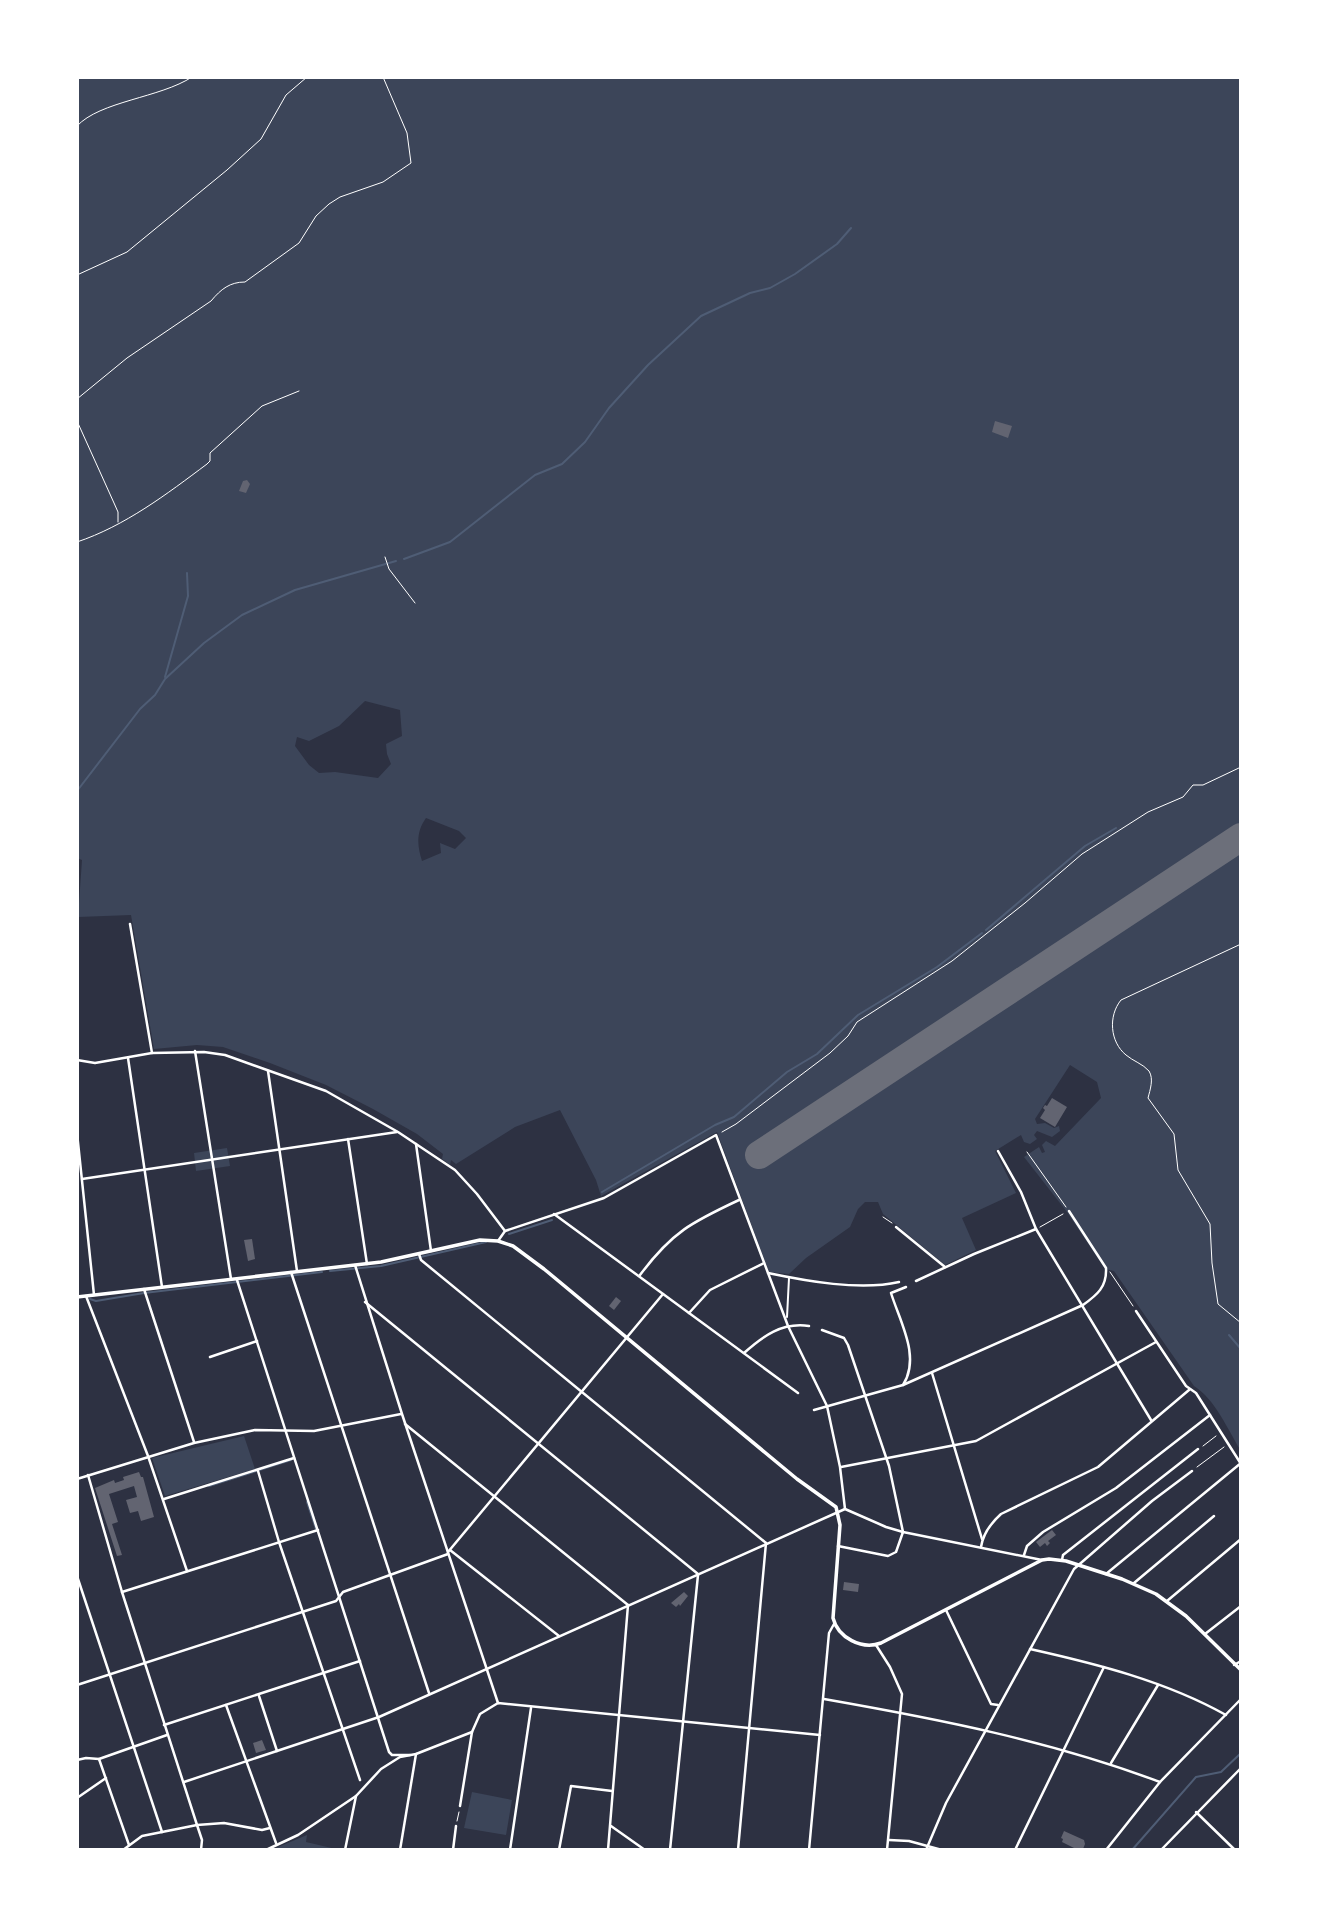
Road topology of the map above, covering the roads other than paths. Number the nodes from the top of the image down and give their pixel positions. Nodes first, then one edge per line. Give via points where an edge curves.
1 (130, 924) dead end
2 (195, 1051) junction
3 (152, 1054) junction
4 (128, 1057) junction
5 (77, 1060) edge
6 (268, 1071) junction
7 (398, 1132) junction
8 (77, 1133) edge
9 (348, 1138) junction
10 (416, 1144) junction
11 (280, 1148) junction
12 (998, 1151) dead end
13 (212, 1159) junction
14 (144, 1169) junction
15 (82, 1179) junction
16 (738, 1200) junction
17 (1069, 1211) road end
18 (554, 1213) junction
19 (896, 1227) road end
20 (1036, 1229) junction
21 (505, 1231) junction
22 (498, 1241) junction
23 (431, 1251) junction
24 (419, 1255) junction
25 (764, 1263) junction
26 (367, 1264) junction
27 (355, 1267) junction
28 (945, 1267) junction
29 (297, 1272) junction
30 (768, 1273) junction
31 (291, 1274) junction
32 (639, 1276) junction
33 (789, 1276) junction
34 (231, 1279) junction
35 (237, 1280) junction
36 (916, 1280) dead end
37 (899, 1282) dead end
38 (162, 1287) junction
39 (906, 1287) dead end
40 (145, 1291) junction
41 (663, 1294) junction
42 (94, 1295) junction
43 (86, 1296) junction
44 (77, 1297) edge
45 (365, 1302) junction
46 (1083, 1305) junction
47 (1136, 1311) road end
48 (689, 1313) junction
49 (786, 1318) junction
50 (788, 1326) junction
51 (809, 1326) dead end
52 (822, 1330) dead end
53 (626, 1338) junction
54 (257, 1341) junction
55 (1156, 1342) junction
56 (744, 1353) junction
57 (210, 1357) dead end
58 (1117, 1363) junction
59 (932, 1373) junction
60 (903, 1385) junction
61 (1189, 1390) junction
62 (581, 1392) junction
63 (798, 1393) dead end
64 (864, 1397) junction
65 (827, 1406) junction
66 (814, 1410) dead end
67 (402, 1414) junction
68 (1210, 1415) junction
69 (1151, 1420) junction
70 (405, 1424) junction
71 (341, 1426) junction
72 (286, 1432) junction
73 (194, 1443) junction
74 (538, 1443) junction
75 (954, 1447) junction
76 (1198, 1450) road end
77 (148, 1456) junction
78 (294, 1458) junction
79 (887, 1458) junction
80 (1241, 1463) edge
81 (840, 1467) junction
82 (258, 1471) junction
83 (1192, 1471) road end
84 (88, 1475) junction
85 (77, 1479) edge
86 (495, 1495) junction
87 (163, 1500) junction
88 (845, 1509) junction
89 (838, 1511) junction
90 (1214, 1516) dead end
91 (318, 1530) junction
92 (903, 1532) junction
93 (982, 1539) junction
94 (1241, 1539) edge
95 (279, 1542) junction
96 (766, 1543) junction
97 (838, 1546) junction
98 (981, 1547) junction
99 (449, 1552) junction
100 (1024, 1555) junction
101 (1042, 1560) junction
102 (1062, 1560) junction
103 (1077, 1565) junction
104 (187, 1571) junction
105 (390, 1574) junction
106 (698, 1574) junction
107 (1105, 1574) junction
108 (77, 1576) edge
109 (1134, 1583) junction
110 (122, 1591) junction
111 (340, 1596) junction
112 (1167, 1601) junction
113 (628, 1605) junction
114 (1241, 1606) edge
115 (303, 1612) junction
116 (947, 1612) junction
117 (834, 1623) junction
118 (1205, 1634) junction
119 (559, 1636) junction
120 (876, 1645) junction
121 (1030, 1649) junction
122 (360, 1661) junction
123 (1241, 1661) edge
124 (145, 1665) junction
125 (1234, 1665) junction
126 (1104, 1666) junction
127 (486, 1668) junction
128 (1241, 1670) edge
129 (324, 1674) junction
130 (110, 1675) junction
131 (77, 1685) edge
132 (1158, 1685) junction
133 (429, 1693) junction
134 (259, 1696) junction
135 (824, 1699) junction
136 (1241, 1699) edge
137 (498, 1703) junction
138 (226, 1705) junction
139 (999, 1705) junction
140 (531, 1706) junction
141 (901, 1713) junction
142 (618, 1715) junction
143 (1226, 1715) junction
144 (379, 1717) junction
145 (683, 1720) junction
146 (164, 1725) junction
147 (750, 1728) junction
148 (986, 1729) junction
149 (343, 1730) junction
150 (472, 1732) junction
151 (167, 1735) junction
152 (820, 1735) junction
153 (133, 1747) junction
154 (1064, 1750) junction
155 (277, 1751) junction
156 (416, 1754) junction
157 (410, 1755) junction
158 (99, 1759) junction
159 (77, 1760) edge
160 (247, 1763) junction
161 (1111, 1764) junction
162 (1241, 1768) edge
163 (106, 1778) junction
164 (360, 1780) dead end
165 (184, 1782) junction
166 (1160, 1782) junction
167 (612, 1791) junction
168 (356, 1796) junction
169 (77, 1798) edge
170 (460, 1806) road end
171 (1196, 1812) junction
172 (197, 1825) junction
173 (456, 1826) road end
174 (611, 1826) junction
175 (270, 1828) junction
176 (162, 1832) junction
177 (889, 1840) junction
178 (129, 1845) junction
179 (276, 1845) junction
180 (927, 1848) edge
181 (123, 1850) edge
182 (201, 1850) edge
183 (266, 1850) edge
184 (345, 1850) edge
185 (400, 1850) edge
186 (453, 1850) edge
187 (510, 1850) edge
188 (559, 1850) edge
189 (608, 1850) edge
190 (645, 1850) edge
191 (670, 1850) edge
192 (738, 1850) edge
193 (809, 1850) edge
194 (887, 1850) edge
195 (942, 1850) edge
196 (1015, 1850) edge
197 (1106, 1850) edge
198 (1161, 1850) edge
199 (1235, 1850) edge

1 - 3 street
2 - 3 street
2 - 6 street via 225,1055
2 - 13 street
3 - 4 street
4 - 5 street via 95,1063
4 - 14 street
6 - 7 street via 326,1091
6 - 11 street
7 - 9 street
7 - 10 street
8 - 15 street
9 - 11 street
9 - 26 street
10 - 21 street via 462,1177
10 - 23 street
11 - 13 street
11 - 29 street
12 - 20 street
13 - 14 street
13 - 34 street
14 - 15 street
14 - 38 street
15 - 42 street
16 - 18 street via 716,1135 604,1198
16 - 25 street
16 - 32 street via 674,1236
17 - 46 street via 1107,1268 1104,1286
18 - 21 street
18 - 32 street
19 - 28 street
20 - 28 street
20 - 46 street
21 - 22 street
22 - 23 main road via 470,1241
22 - 53 main road via 519,1249
23 - 24 main road
24 - 26 main road
24 - 62 street
25 - 30 street
25 - 48 street via 710,1290
26 - 27 main road
27 - 29 main road
27 - 45 street
28 - 36 street
29 - 31 main road
30 - 33 street
30 - 49 street
31 - 35 main road
31 - 71 street
32 - 41 street
33 - 37 street via 839,1283
33 - 49 street
34 - 35 main road
34 - 38 main road
35 - 54 street
38 - 40 main road
39 - 60 street via 891,1293 909,1346 909,1376
40 - 42 main road
40 - 73 street
41 - 48 street
41 - 53 street
42 - 43 main road
43 - 44 main road
43 - 77 street
45 - 67 street
45 - 74 street
46 - 58 street
46 - 59 street
47 - 55 street
48 - 56 street
49 - 50 street
50 - 51 street
50 - 56 street via 765,1335
50 - 65 street
52 - 64 street via 844,1338
53 - 62 street
53 - 89 main road
54 - 57 street
54 - 72 street
55 - 58 street
55 - 61 street
56 - 63 street
58 - 69 street
58 - 75 street via 976,1441
59 - 60 street
59 - 75 street
60 - 64 street
61 - 68 street
61 - 69 street
62 - 74 street
62 - 96 street
64 - 65 street
64 - 79 street
65 - 66 street
65 - 81 street
67 - 70 street
67 - 71 street
68 - 80 street
68 - 100 street via 1116,1488 1043,1532
69 - 93 street via 1098,1467 1008,1508
70 - 86 street
70 - 99 street
71 - 72 street
71 - 105 street
72 - 73 street via 255,1430
72 - 78 street
73 - 77 street
74 - 86 street
74 - 106 street
75 - 79 street
75 - 93 street
76 - 102 street
77 - 84 street
77 - 87 street
78 - 82 street
78 - 91 street
79 - 81 street
79 - 92 street
80 - 107 street
81 - 88 street
82 - 87 street
82 - 95 street
83 - 103 street
84 - 85 street
84 - 110 street
86 - 99 street
86 - 113 street
87 - 104 street
88 - 89 street
88 - 92 street
89 - 96 street
89 - 97 main road
90 - 109 street
91 - 95 street
91 - 111 street
92 - 97 street via 896,1552 888,1556
92 - 98 street
93 - 98 street
94 - 112 street
95 - 104 street
95 - 115 street
96 - 106 street
96 - 147 street
97 - 117 main road
98 - 100 street
99 - 105 street
99 - 119 street
99 - 127 street
100 - 101 street
101 - 102 main road
101 - 116 main road
102 - 103 main road
103 - 107 main road
103 - 121 street
104 - 110 street
105 - 111 street
105 - 133 street
106 - 113 street
106 - 145 street
107 - 109 main road
108 - 130 street
109 - 112 main road
110 - 124 street
111 - 115 street
111 - 122 street
112 - 118 main road
113 - 119 street
113 - 142 street
114 - 118 street
115 - 124 street
115 - 129 street
116 - 120 main road
116 - 139 street via 991,1704
117 - 120 main road via 850,1640
117 - 135 street via 829,1633
118 - 125 main road
119 - 127 street
120 - 141 street via 900,1688
121 - 126 street
121 - 139 street
122 - 129 street
122 - 144 street
123 - 125 street
124 - 130 street
124 - 146 street
125 - 128 main road
126 - 132 street
126 - 154 street
127 - 133 street
127 - 137 street
129 - 134 street
129 - 149 street
130 - 131 street
130 - 153 street
132 - 143 street
132 - 161 street
133 - 144 street
134 - 138 street
134 - 155 street
135 - 141 street
135 - 152 street
136 - 143 street
137 - 140 street
137 - 150 street via 480,1714
138 - 146 street
138 - 160 street
139 - 148 street
140 - 142 street
140 - 187 street
141 - 148 street
141 - 177 street
142 - 145 street
142 - 167 street
143 - 166 street
144 - 149 street
144 - 157 street via 389,1752
145 - 147 street
145 - 191 street
146 - 151 street
147 - 152 street
147 - 192 street
148 - 154 street
148 - 180 street
149 - 155 street
149 - 164 street
150 - 156 street
150 - 170 street
151 - 153 street
151 - 165 street
152 - 193 street
153 - 158 street
153 - 176 street
154 - 161 street
154 - 196 street
155 - 160 street
156 - 157 street
156 - 185 street
157 - 168 street via 386,1765
158 - 159 street
158 - 163 street
160 - 165 street
160 - 175 street
161 - 166 street
162 - 171 street
163 - 169 street
163 - 178 street
165 - 172 street
166 - 197 street
167 - 174 street
167 - 188 street via 570,1786
168 - 179 street
168 - 184 street
171 - 198 street
171 - 199 street
172 - 175 street via 224,1822
172 - 176 street
172 - 182 street
173 - 186 street
174 - 189 street
174 - 190 street
175 - 179 street
176 - 178 street via 142,1836
177 - 180 street
177 - 194 street
178 - 181 street
179 - 183 street
180 - 195 street

